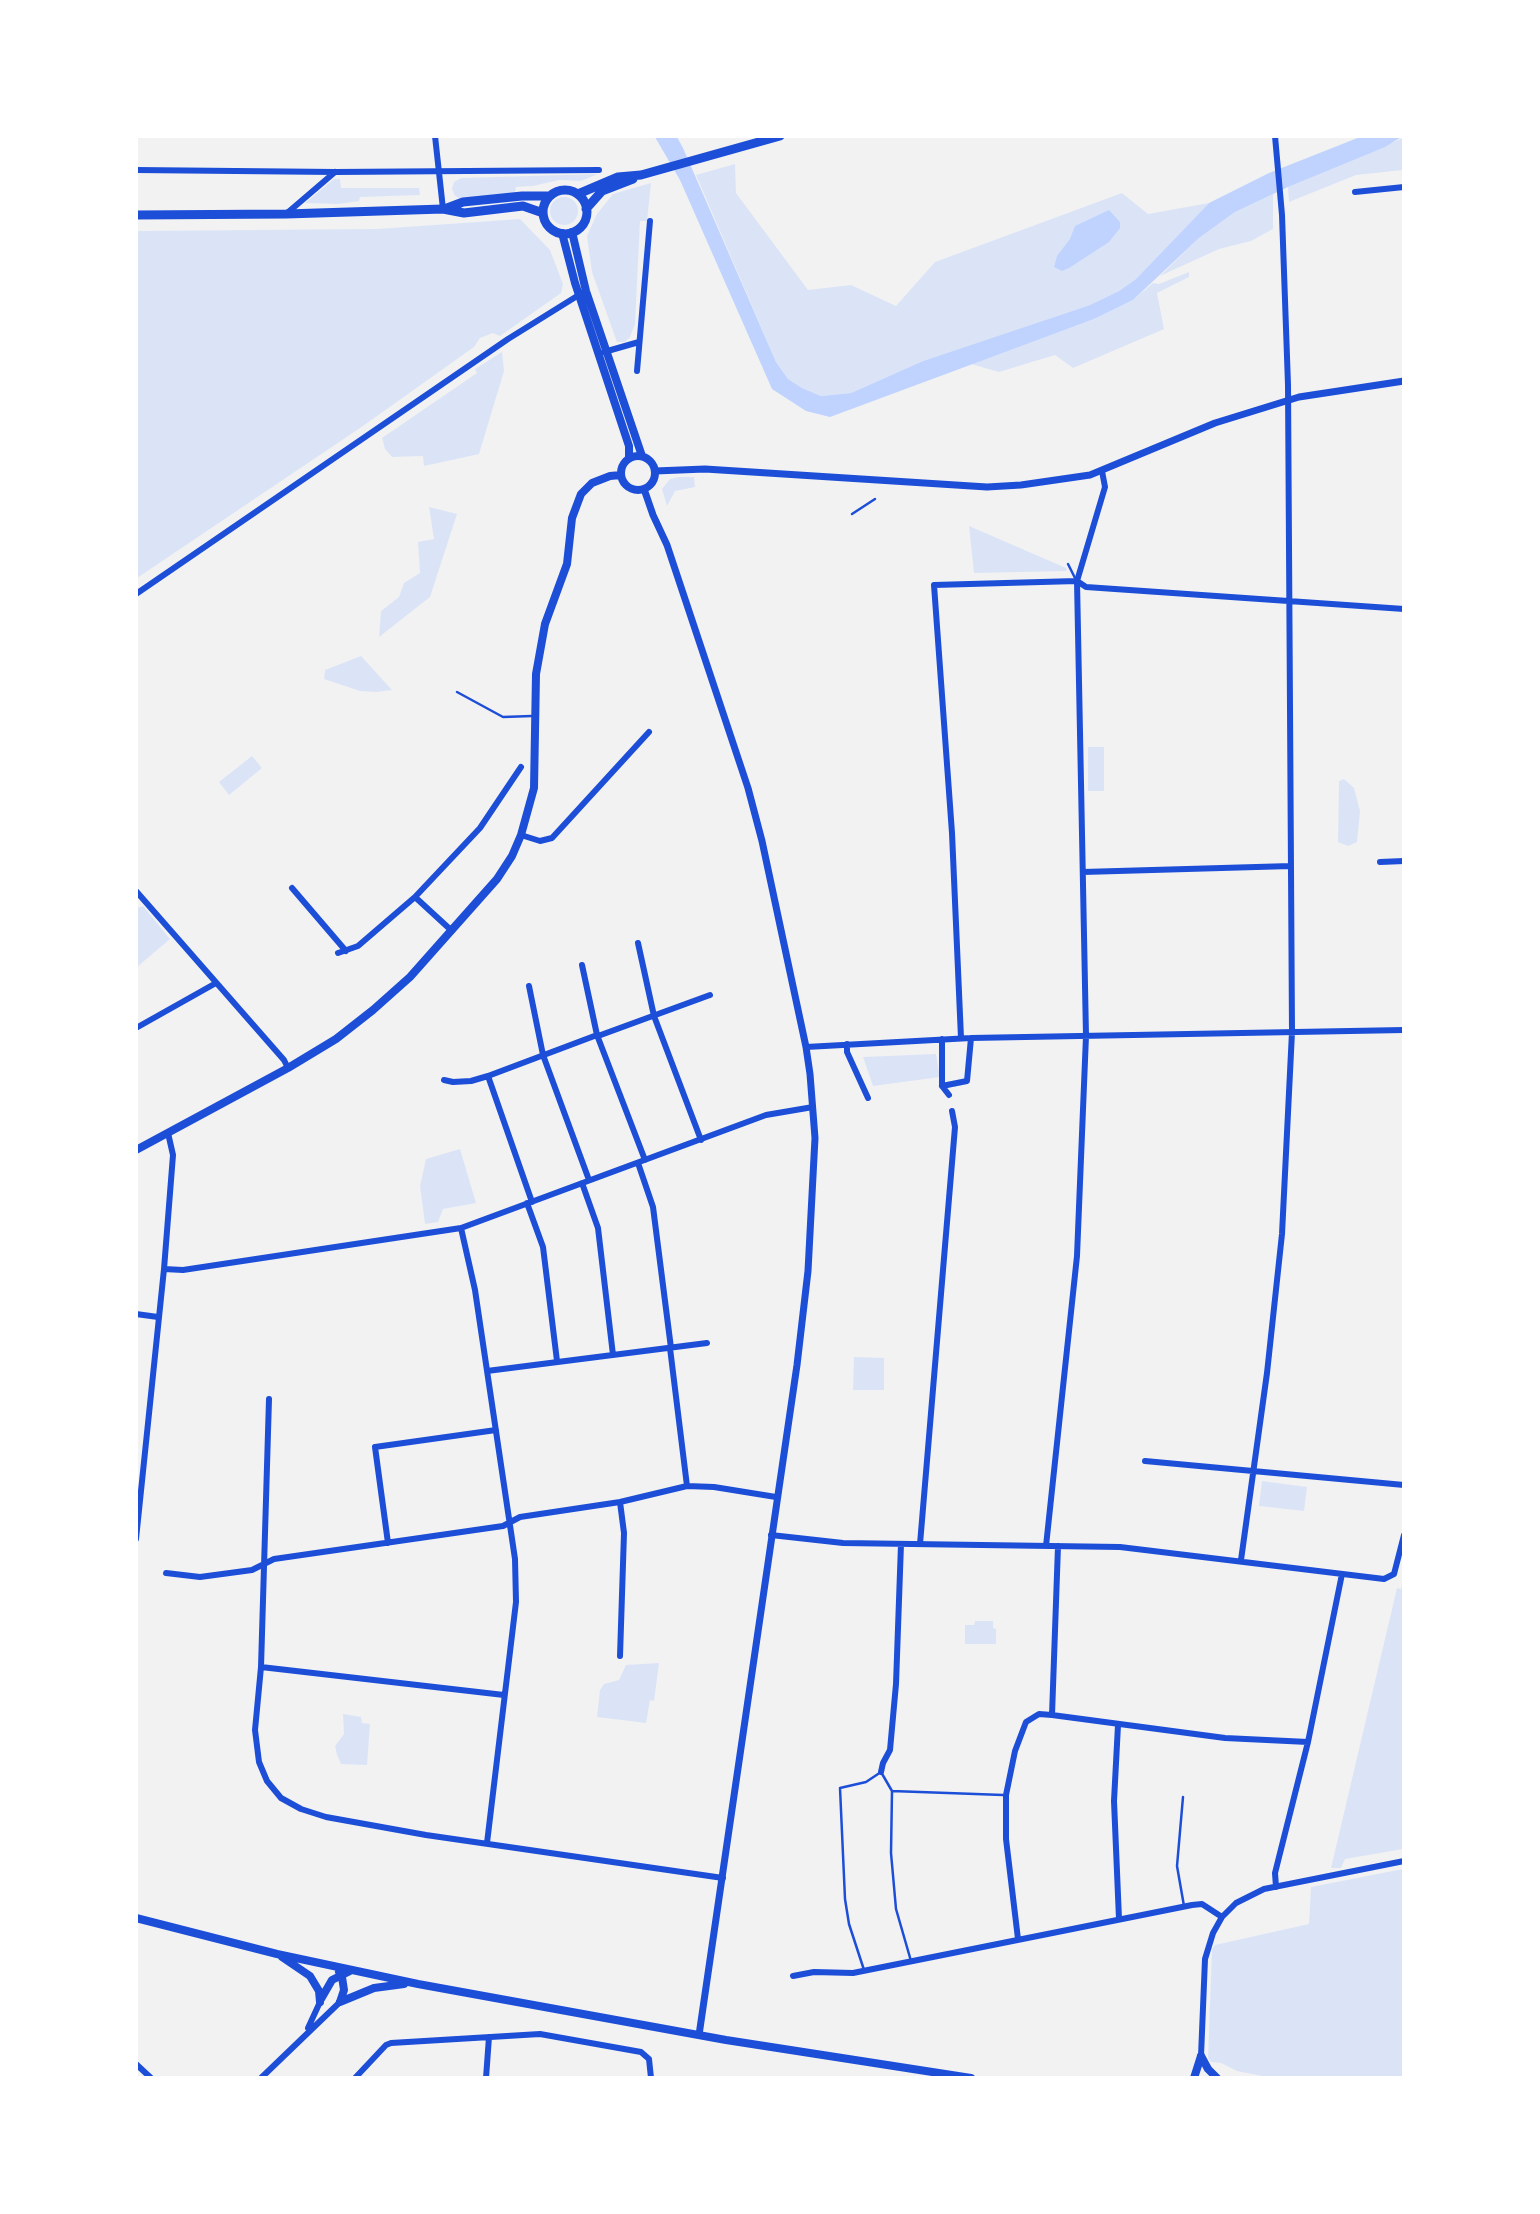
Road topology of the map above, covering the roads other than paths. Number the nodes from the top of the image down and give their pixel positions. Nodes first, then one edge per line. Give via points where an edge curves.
1 (435, 136) edge
2 (1275, 136) edge
3 (780, 137) edge
4 (136, 170) edge
5 (599, 170) dead end
6 (335, 172) junction
7 (440, 172) junction
8 (641, 175) junction
9 (1404, 187) edge
10 (1355, 192) dead end
11 (578, 194) junction
12 (549, 196) junction
13 (443, 209) junction
14 (586, 209) junction
15 (543, 213) junction
16 (286, 214) junction
17 (136, 215) edge
18 (650, 221) dead end
19 (567, 233) junction
20 (583, 293) junction
21 (639, 342) junction
22 (603, 353) junction
23 (637, 371) dead end
24 (1404, 381) edge
25 (1287, 400) junction
26 (642, 456) junction
27 (629, 458) junction
28 (655, 471) junction
29 (1102, 471) junction
30 (621, 475) junction
31 (644, 489) junction
32 (875, 499) dead end
33 (852, 514) dead end
34 (1068, 564) dead end
35 (1077, 581) junction
36 (136, 594) edge
37 (1288, 600) junction
38 (1404, 609) edge
39 (457, 692) dead end
40 (535, 716) junction
41 (649, 732) dead end
42 (521, 768) dead end
43 (521, 835) junction
44 (1404, 861) edge
45 (1380, 862) dead end
46 (1291, 866) junction
47 (1083, 872) junction
48 (292, 888) dead end
49 (137, 893) edge
50 (415, 897) junction
51 (452, 931) junction
52 (638, 943) dead end
53 (346, 951) junction
54 (338, 953) dead end
55 (582, 965) dead end
56 (216, 983) junction
57 (529, 986) dead end
58 (710, 995) dead end
59 (654, 1016) junction
60 (136, 1028) edge
61 (1404, 1030) edge
62 (1292, 1032) junction
63 (597, 1036) junction
64 (1086, 1037) junction
65 (942, 1038) junction
66 (961, 1038) junction
67 (971, 1038) junction
68 (847, 1044) junction
69 (806, 1047) junction
70 (543, 1055) junction
71 (288, 1068) junction
72 (488, 1076) junction
73 (444, 1080) dead end
74 (942, 1086) junction
75 (948, 1095) dead end
76 (868, 1098) dead end
77 (813, 1107) junction
78 (952, 1111) dead end
79 (167, 1133) junction
80 (701, 1140) junction
81 (136, 1150) edge
82 (645, 1160) junction
83 (638, 1163) junction
84 (585, 1182) junction
85 (530, 1203) junction
86 (461, 1228) junction
87 (164, 1269) junction
88 (136, 1314) edge
89 (158, 1317) junction
90 (707, 1343) dead end
91 (671, 1348) junction
92 (614, 1355) junction
93 (557, 1361) junction
94 (487, 1371) junction
95 (269, 1399) dead end
96 (496, 1430) junction
97 (1145, 1461) dead end
98 (1255, 1470) junction
99 (1404, 1485) edge
100 (687, 1486) junction
101 (776, 1497) junction
102 (620, 1502) junction
103 (137, 1522) edge
104 (511, 1522) junction
105 (771, 1535) junction
106 (1404, 1535) edge
107 (136, 1539) edge
108 (388, 1543) junction
109 (901, 1544) junction
110 (920, 1544) junction
111 (1046, 1546) junction
112 (1058, 1546) junction
113 (1241, 1560) junction
114 (264, 1564) junction
115 (166, 1573) dead end
116 (1342, 1574) junction
117 (620, 1656) dead end
118 (261, 1667) junction
119 (504, 1695) junction
120 (1052, 1715) junction
121 (1118, 1725) junction
122 (1308, 1742) junction
123 (881, 1772) junction
124 (892, 1791) junction
125 (1006, 1796) junction
126 (1182, 1797) dead end
127 (487, 1843) junction
128 (1404, 1861) edge
129 (723, 1878) junction
130 (1276, 1887) junction
131 (1184, 1906) junction
132 (1222, 1917) junction
133 (136, 1918) edge
134 (1119, 1919) junction
135 (1018, 1939) junction
136 (277, 1954) junction
137 (911, 1961) junction
138 (338, 1970) junction
139 (864, 1971) junction
140 (793, 1976) dead end
141 (418, 1984) junction
142 (320, 2002) junction
143 (340, 2002) junction
144 (699, 2035) junction
145 (489, 2037) junction
146 (301, 2038) junction
147 (1200, 2056) junction
148 (136, 2064) edge
149 (151, 2077) edge
150 (261, 2077) edge
151 (355, 2077) edge
152 (486, 2077) edge
153 (651, 2077) edge
154 (971, 2077) edge
155 (1194, 2077) edge
156 (1217, 2077) edge

1 - 7 street
2 - 25 street
3 - 8 main road
4 - 6 street
5 - 7 street
6 - 7 street
6 - 16 street
7 - 13 street
8 - 11 main road via 618,177
8 - 14 main road via 602,191
9 - 10 street
11 - 12 main road via 563,190
11 - 14 main road
12 - 13 main road via 463,202
12 - 15 main road
13 - 15 main road via 464,213 523,206
13 - 16 main road
14 - 19 main road via 583,223
15 - 19 main road via 547,225
16 - 17 main road
18 - 21 street
19 - 20 main road
20 - 22 main road
20 - 36 street via 508,339
21 - 22 street
21 - 23 street
22 - 26 main road
22 - 27 main road
24 - 25 street
25 - 29 street
25 - 37 street
26 - 27 main road
26 - 28 main road
27 - 30 main road
28 - 29 street via 705,469 987,487
28 - 31 main road via 653,481
29 - 35 street via 1105,487
30 - 31 main road via 630,488
30 - 40 main road via 592,483 581,494 572,518 567,564 539,647
31 - 69 street via 748,788
32 - 33 lane
34 - 35 lane
35 - 37 street via 1086,587
35 - 47 street
35 - 66 street via 934,585 953,833
37 - 38 street
37 - 46 street
39 - 40 lane via 503,717
40 - 43 main road via 534,788
41 - 43 street via 552,838 540,841
42 - 50 street via 480,828
43 - 51 main road via 497,879
44 - 45 street
46 - 47 street
46 - 62 street
47 - 64 street
48 - 53 street
49 - 56 street
50 - 51 street
50 - 53 street
51 - 71 main road via 373,1010
52 - 59 street
53 - 54 street
55 - 63 street
56 - 60 street
56 - 71 street
57 - 70 street
58 - 59 street
59 - 63 street
59 - 80 street
61 - 62 street
62 - 64 street
62 - 98 street via 1282,1234
63 - 70 street
63 - 82 street
64 - 67 street
64 - 111 street via 1077,1256
65 - 66 street
65 - 68 street
65 - 74 street
66 - 67 street
67 - 74 street via 967,1081
68 - 69 street
68 - 76 street
69 - 77 street
70 - 72 street
70 - 84 street
71 - 79 main road
72 - 73 street
72 - 85 street
74 - 75 street
77 - 80 street via 766,1115
77 - 101 street via 808,1271
78 - 110 street via 955,1126
79 - 81 main road
79 - 87 street via 173,1155
80 - 82 street
82 - 83 street
83 - 84 street
83 - 91 street via 653,1207
84 - 85 street
84 - 92 street via 598,1228
85 - 86 street
85 - 93 street via 542,1247
86 - 87 street via 183,1270
86 - 94 street
87 - 89 street
88 - 89 street
89 - 103 street
90 - 91 street
91 - 92 street
91 - 100 street
92 - 93 street
93 - 94 street
94 - 96 street
95 - 114 street
96 - 104 street
96 - 108 street via 375,1447
97 - 98 street
98 - 99 street
98 - 113 street
100 - 101 street
100 - 102 street
101 - 105 street
102 - 104 street
102 - 117 street via 624,1533
103 - 107 street
104 - 108 street
104 - 119 street via 516,1602
105 - 109 street
105 - 129 street
106 - 116 street via 1394,1574 1384,1579
108 - 114 street
109 - 110 street
109 - 123 street via 891,1751
110 - 111 street
111 - 112 street
112 - 113 street via 1120,1547
112 - 120 street
113 - 116 street
114 - 115 street via 200,1577
114 - 118 street
116 - 122 street
118 - 119 street
118 - 127 street via 255,1730 259,1762 281,1798 326,1817
119 - 127 street
120 - 121 street
120 - 125 street via 1039,1714 1026,1722
121 - 122 street
121 - 134 street via 1114,1812
122 - 130 street via 1275,1872
123 - 124 lane
123 - 139 lane via 866,1782 840,1788 845,1899
124 - 125 lane
124 - 137 lane via 896,1909
125 - 135 street via 1006,1839
126 - 131 lane via 1177,1866
127 - 129 street
128 - 130 street
129 - 144 street
130 - 132 street via 1246,1896
131 - 132 street via 1202,1904
131 - 134 street
132 - 147 street via 1205,1959
133 - 136 main road
134 - 135 street
135 - 137 street
136 - 138 main road
136 - 142 main road via 310,1976
137 - 139 street
138 - 141 main road
138 - 142 main road
138 - 143 main road via 344,1990
139 - 140 street
141 - 143 main road via 373,1987
141 - 144 main road
142 - 146 street
143 - 146 street
144 - 154 main road
145 - 151 street via 391,2043
145 - 152 street
145 - 153 street via 540,2034 641,2052 649,2059
146 - 150 street
147 - 155 main road
147 - 156 main road
148 - 149 street

